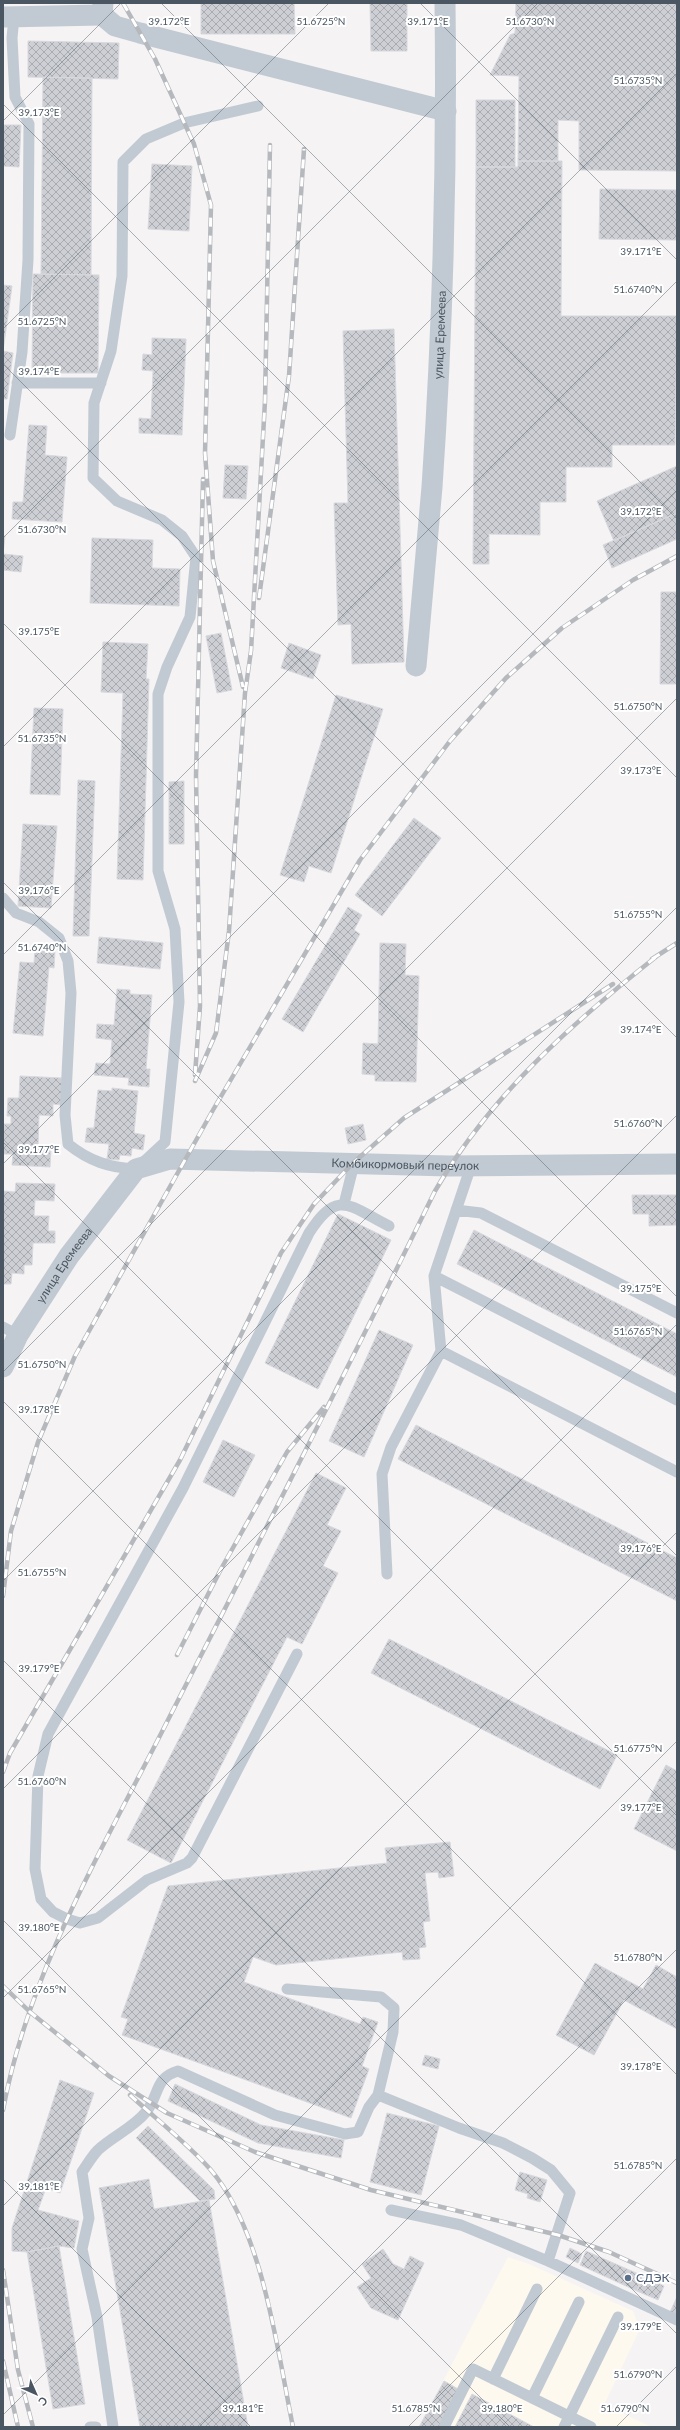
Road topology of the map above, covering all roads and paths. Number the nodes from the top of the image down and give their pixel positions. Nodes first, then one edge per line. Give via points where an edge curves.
1 (445, 3) edge
2 (102, 9) edge
3 (8, 17) edge
4 (258, 106) dead end
5 (446, 111) junction
6 (100, 383) junction
7 (17, 384) junction
8 (10, 435) dead end
9 (416, 666) dead end
10 (3, 898) edge
11 (354, 1164) junction
12 (677, 1164) edge
13 (471, 1166) junction
14 (136, 1169) junction
15 (344, 1204) junction
16 (456, 1210) junction
17 (389, 1226) dead end
18 (434, 1276) junction
19 (677, 1313) edge
20 (8, 1336) edge
21 (441, 1351) junction
22 (3, 1368) edge
23 (677, 1400) edge
24 (677, 1472) edge
25 (387, 1574) dead end
26 (297, 1654) dead end
27 (287, 1989) dead end
28 (378, 2095) junction
29 (391, 2210) dead end
30 (548, 2261) junction
31 (537, 2290) dead end
32 (579, 2302) dead end
33 (618, 2317) dead end
34 (677, 2320) edge
35 (493, 2379) junction
36 (532, 2398) junction
37 (569, 2416) junction
38 (90, 2427) edge
39 (96, 2427) edge
40 (112, 2427) edge
41 (444, 2427) edge
42 (564, 2427) edge
43 (591, 2427) edge

1 - 5 street, улица Еремеева
2 - 3 street
2 - 5 street via 115,26
3 - 7 lane via 12,38 15,97 29,124 28,260 22,352
4 - 6 lane via 184,123 146,139 123,162 122,276 111,351
5 - 9 street, улица Еремеева via 438,385 432,488
6 - 7 lane
6 - 14 lane via 94,403 93,478 117,501 162,520 182,536 196,557 190,617 167,667 158,694 158,871 175,929 178,1002 166,1135 165,1142
7 - 8 lane
10 - 14 lane via 16,913 39,922 59,938 68,961 71,993 66,1115 68,1144 83,1156 109,1166
11 - 13 street, Комбикормовый переулок
11 - 14 street, Комбикормовый переулок via 170,1159
11 - 15 lane
12 - 13 street, Комбикормовый переулок
13 - 16 lane
14 - 20 street, улица Еремеева
15 - 17 lane
15 - 26 lane via 333,1206 322,1214 309,1233 183,1488 48,1734 38,1776 35,1869 41,1899 52,1912 80,1923 98,1918 147,1880 182,1866 192,1858
16 - 18 lane
16 - 19 lane via 481,1213
18 - 21 lane
18 - 23 lane
20 - 22 street, улица Еремеева
21 - 24 lane
21 - 25 lane via 391,1447 382,1474
27 - 28 lane via 381,1998 394,2008 393,2032
28 - 30 lane via 503,2143 550,2170 570,2193
28 - 40 lane via 369,2107 358,2132 345,2134 275,2115 178,2072 168,2074 159,2084 152,2104 140,2118 97,2151 82,2172 89,2218 82,2249 97,2317
29 - 30 lane via 461,2225
30 - 34 lane
31 - 35 lane
32 - 36 lane
33 - 37 lane
35 - 36 lane
35 - 41 lane via 473,2369
36 - 37 lane
37 - 42 lane
37 - 43 lane
38 - 39 lane

